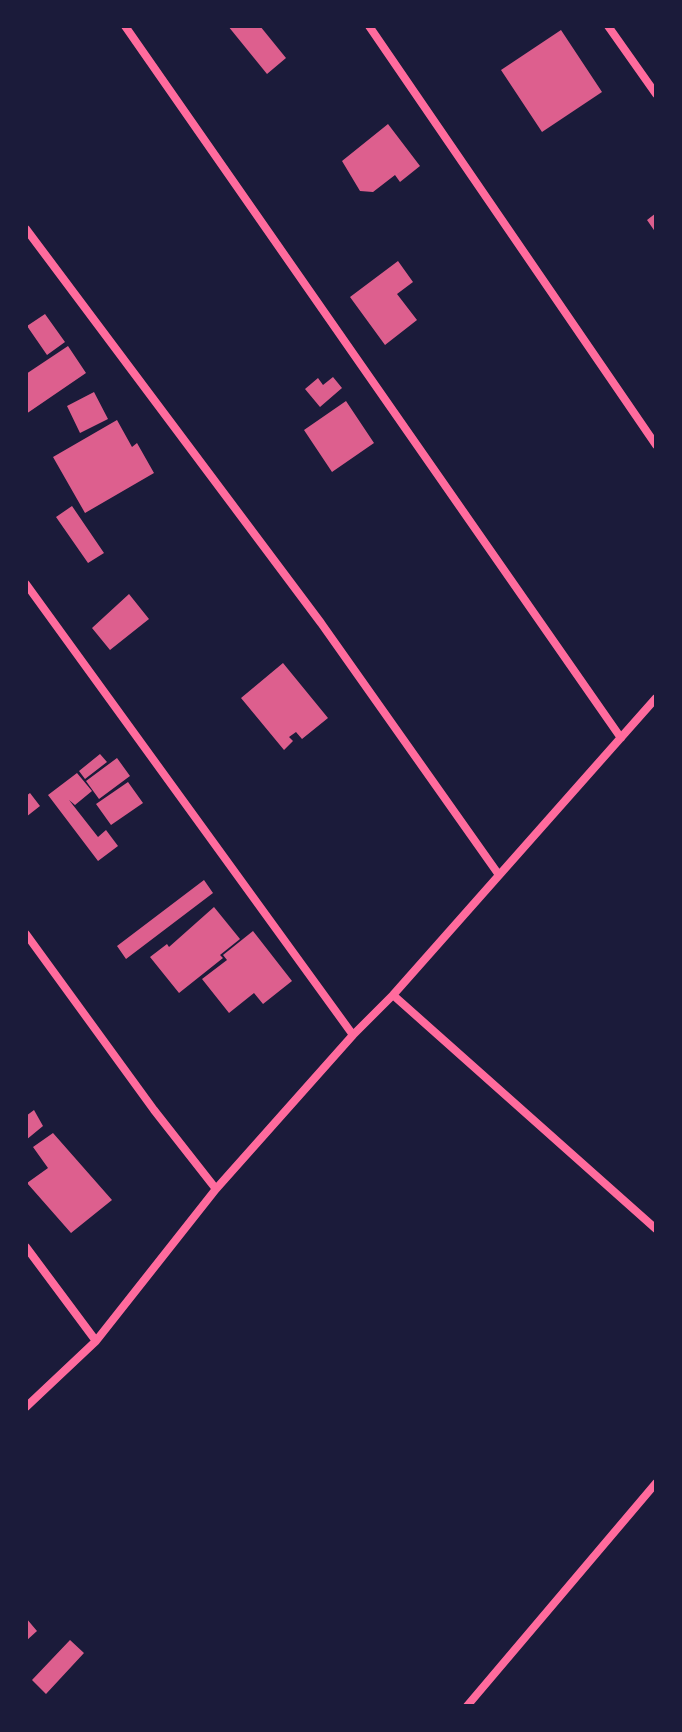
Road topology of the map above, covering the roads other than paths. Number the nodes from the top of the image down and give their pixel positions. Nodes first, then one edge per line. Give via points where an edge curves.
1 (125, 26) edge
2 (369, 26) edge
3 (608, 26) edge
4 (656, 94) edge
5 (26, 229) edge
6 (656, 445) edge
7 (26, 584) edge
8 (656, 698) edge
9 (621, 738) junction
10 (499, 875) junction
11 (26, 934) edge
12 (393, 995) junction
13 (353, 1035) junction
14 (216, 1189) junction
15 (656, 1229) edge
16 (26, 1247) edge
17 (96, 1341) junction
18 (26, 1407) edge
19 (656, 1483) edge
20 (467, 1706) edge

1 - 9 street
2 - 6 street
3 - 4 street
5 - 10 street via 321,623
7 - 13 street
8 - 9 street
9 - 10 street
10 - 12 street
11 - 14 street
12 - 13 street
12 - 15 street
13 - 14 street
14 - 17 street
16 - 17 street
17 - 18 street
19 - 20 street

